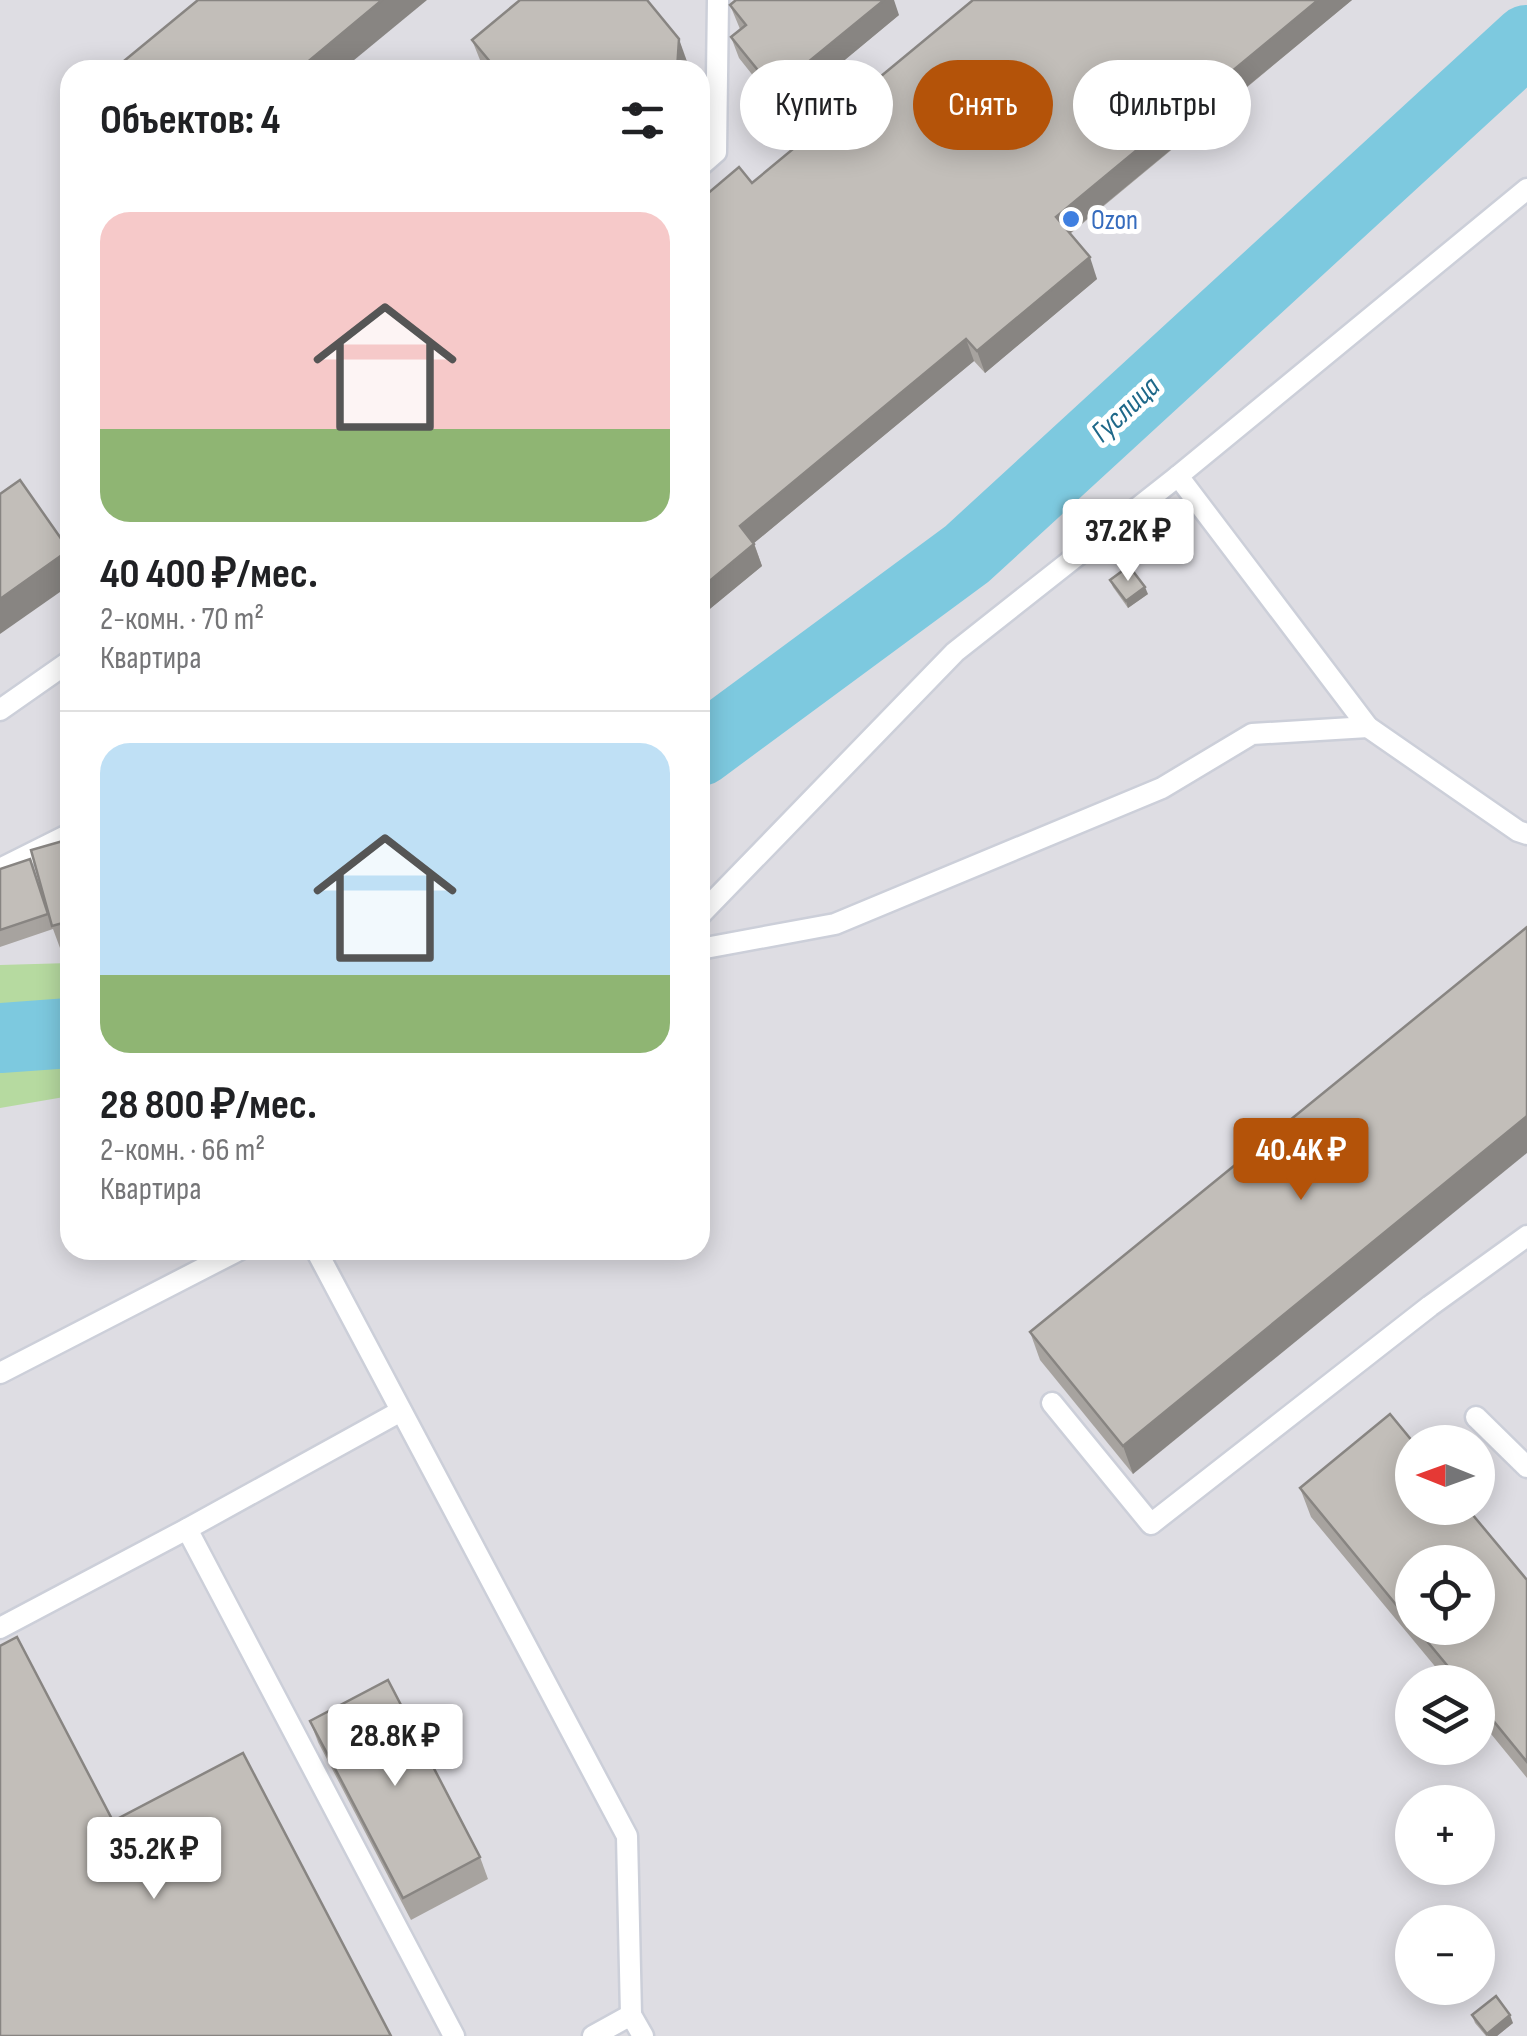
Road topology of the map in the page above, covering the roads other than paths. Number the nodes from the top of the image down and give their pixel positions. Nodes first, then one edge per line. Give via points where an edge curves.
1 (718, 0) edge
2 (710, 157) edge
3 (1527, 189) edge
4 (1178, 476) junction
5 (60, 668) edge
6 (0, 710) edge
7 (1368, 727) junction
8 (1527, 834) edge
9 (60, 839) edge
10 (0, 870) edge
11 (710, 904) edge
12 (710, 947) edge
13 (1527, 1236) edge
14 (220, 1260) edge
15 (321, 1260) edge
16 (0, 1373) edge
17 (1052, 1403) dead end
18 (401, 1411) junction
19 (1476, 1417) dead end
20 (1527, 1467) edge
21 (187, 1529) junction
22 (0, 1628) edge
23 (632, 2015) junction
24 (454, 2036) edge
25 (593, 2036) edge
26 (643, 2036) edge

1 - 2 lane via 716,152
3 - 4 lane
4 - 7 lane
4 - 11 lane via 955,652
5 - 6 lane
7 - 8 lane
7 - 12 lane via 1252,734 1162,788 835,924
9 - 10 lane
13 - 17 lane via 1151,1524
14 - 16 lane
15 - 18 lane
18 - 21 lane
18 - 23 lane via 627,1836
19 - 20 lane
21 - 22 lane
21 - 24 lane
23 - 25 lane
23 - 26 lane

